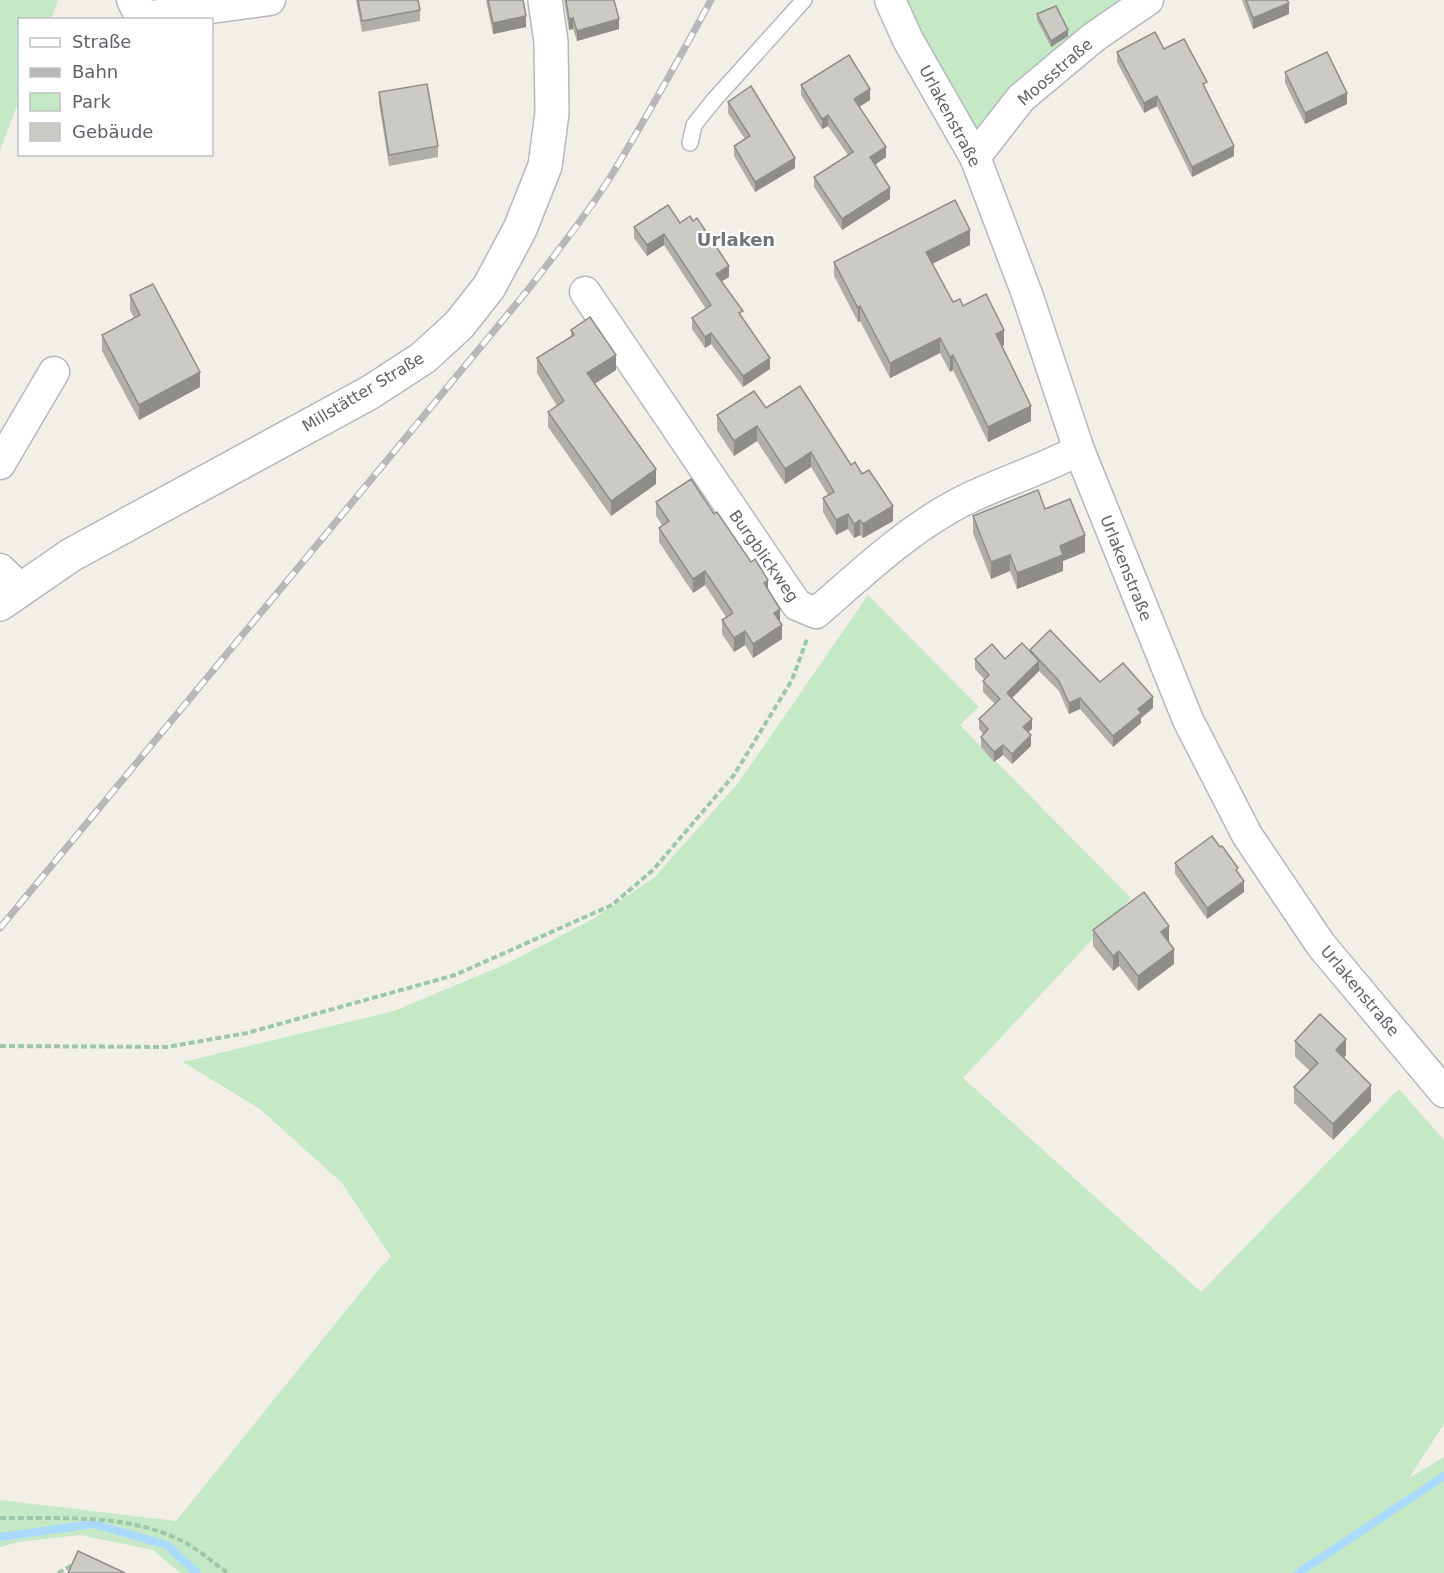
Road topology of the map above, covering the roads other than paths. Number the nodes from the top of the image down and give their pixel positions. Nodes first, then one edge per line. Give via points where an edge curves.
1 (132, 0) edge
2 (270, 0) edge
3 (545, 0) edge
4 (804, 0) edge
5 (890, 0) edge
6 (1148, 0) edge
7 (690, 143) dead end
8 (975, 157) junction
9 (585, 292) dead end
10 (54, 372) dead end
11 (1079, 450) junction
12 (0, 464) edge
13 (7, 587) edge
14 (1444, 1092) edge

1 - 2 street via 138,12 152,16
3 - 13 street, Millstätter Straße via 551,42 552,113 545,166 520,229 489,287 459,325 423,358 369,393
4 - 7 lane via 694,125
5 - 8 street, Urlakenstraße via 908,40
6 - 8 street, Moosstraße via 1094,37 1021,98
8 - 11 street, Urlakenstraße via 1027,294
9 - 11 street, Burgblickweg via 797,605 816,613 899,541 957,504
10 - 12 street
11 - 14 street, Urlakenstraße via 1188,720 1247,835 1321,945

